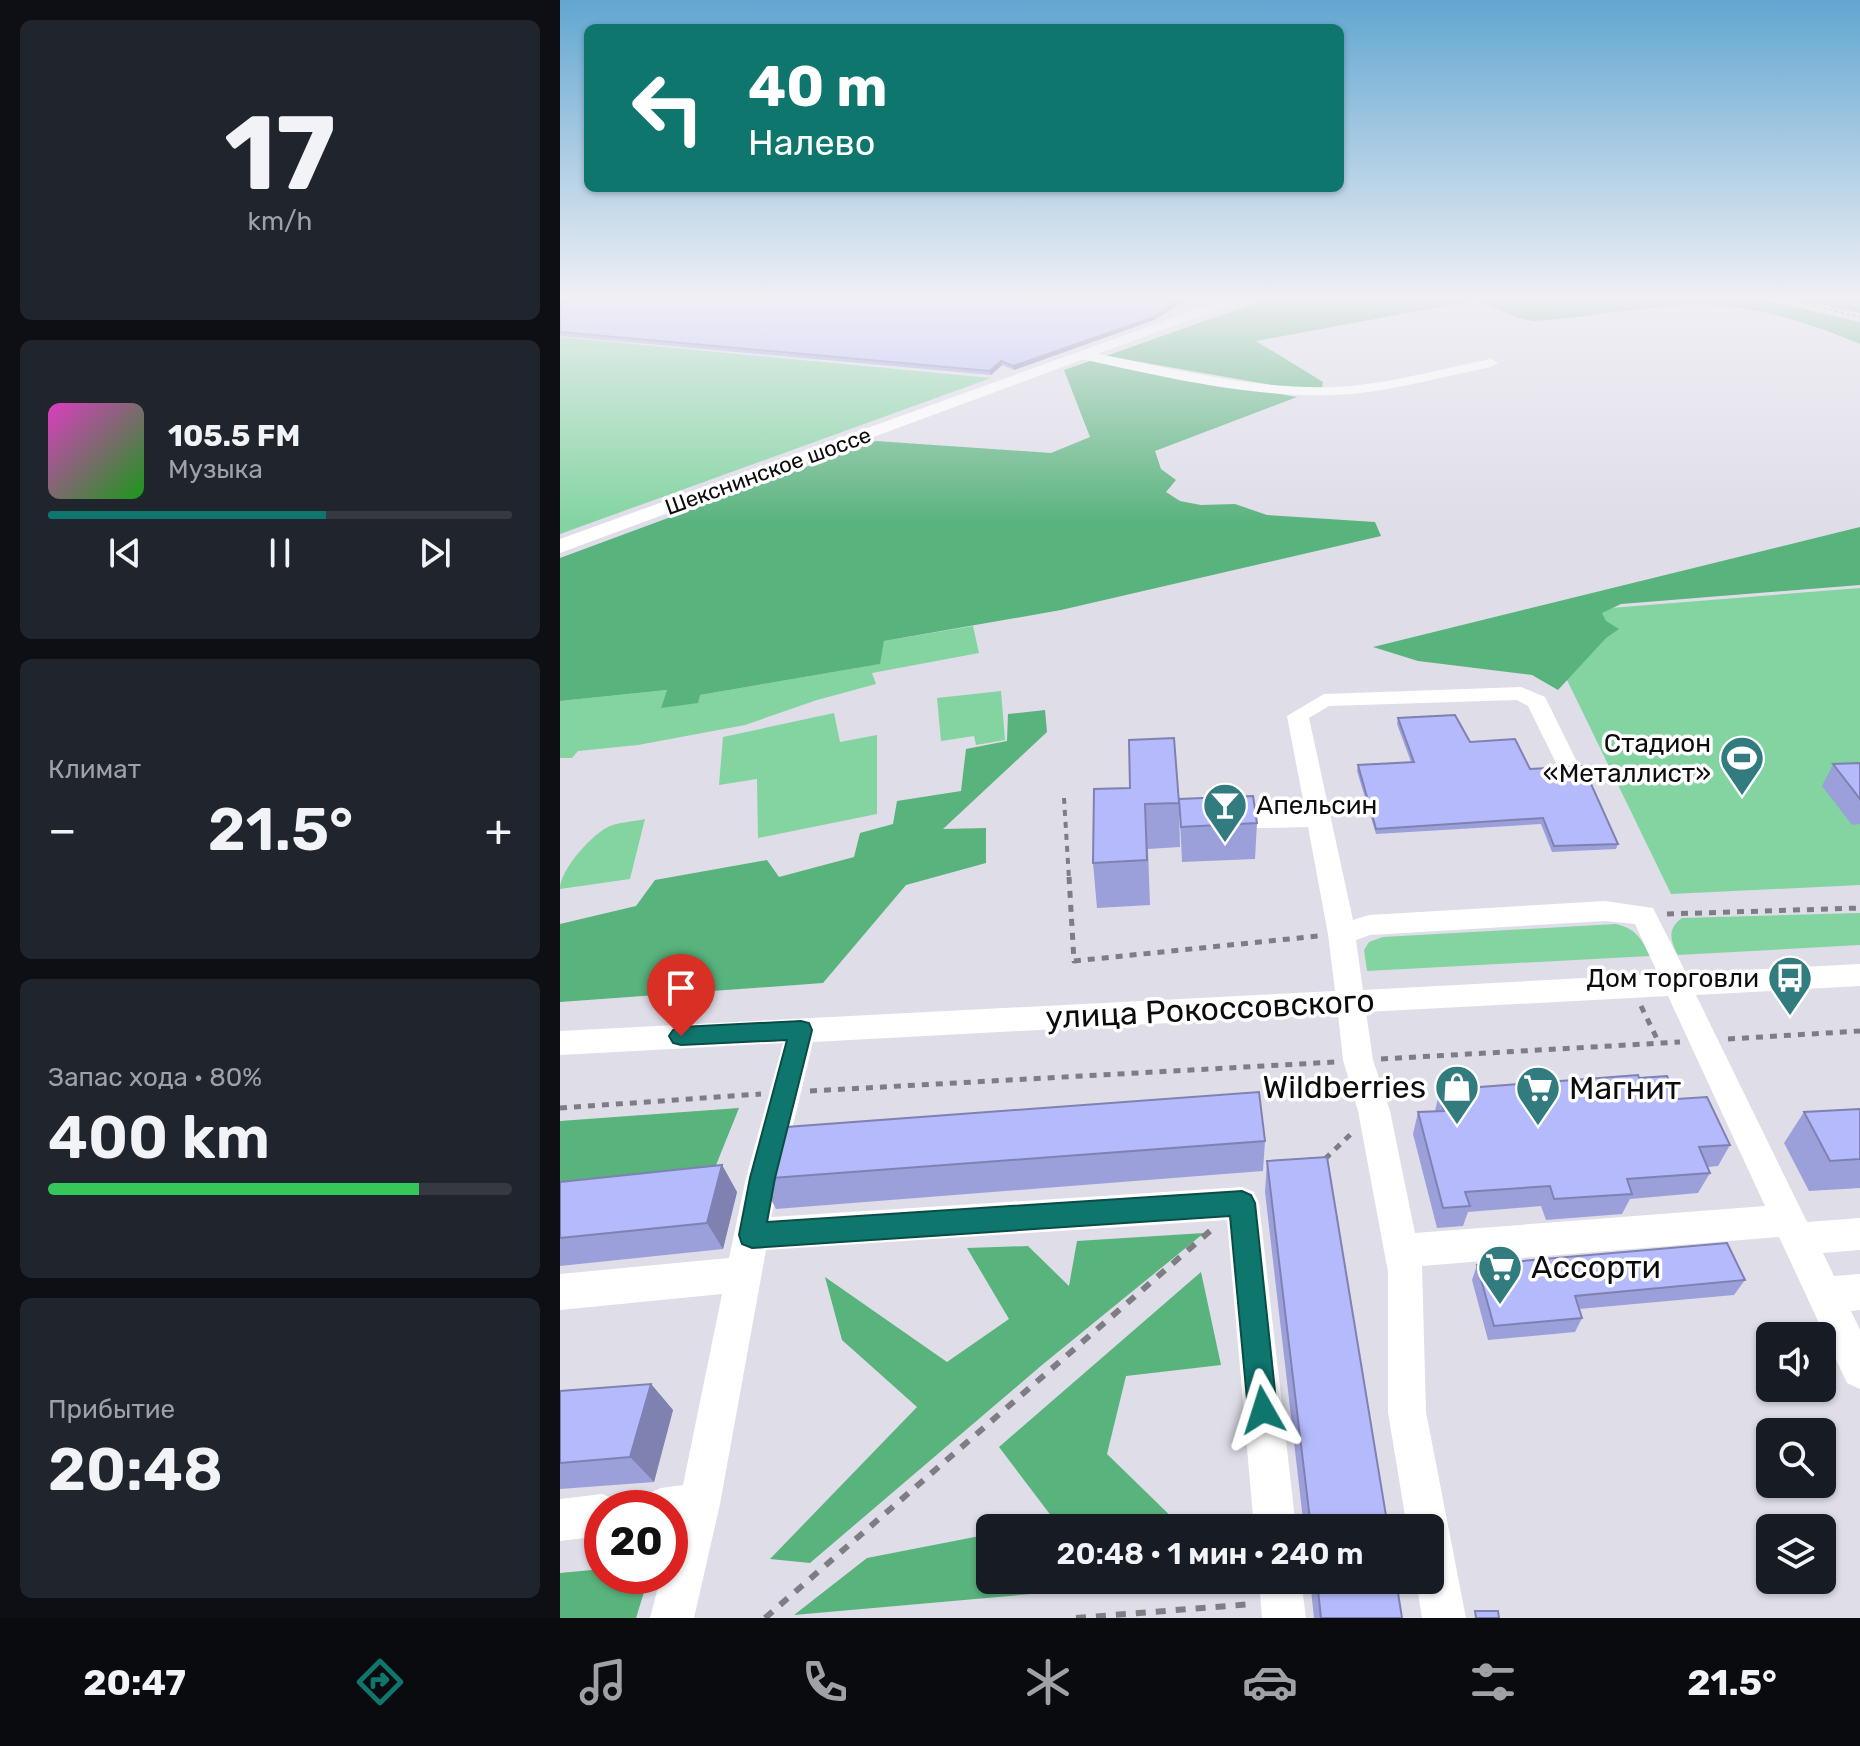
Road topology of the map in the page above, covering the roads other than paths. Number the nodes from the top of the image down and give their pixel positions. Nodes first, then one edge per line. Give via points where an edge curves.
1 (1038, 372) edge
2 (1179, 372) edge
3 (1440, 372) edge
4 (560, 546) edge
5 (1567, 764) edge
6 (1319, 818) junction
7 (1220, 821) edge
8 (1342, 934) junction
9 (1860, 975) edge
10 (1676, 984) junction
11 (1350, 1003) junction
12 (801, 1030) junction
13 (560, 1043) edge
14 (1792, 1229) junction
15 (1860, 1234) edge
16 (752, 1235) junction
17 (1401, 1251) junction
18 (746, 1274) junction
19 (560, 1292) edge
20 (1860, 1292) edge
21 (1824, 1295) junction
22 (1860, 1370) edge
23 (685, 1490) edge
24 (1274, 1514) edge
25 (1425, 1514) edge
26 (584, 1517) edge
27 (560, 1520) edge
28 (674, 1594) edge
29 (1440, 1594) edge
30 (672, 1618) edge
31 (1444, 1618) edge

1 - 4 main road, Шекснинское шоссе
2 - 3 street via 1317,392
5 - 6 street via 1537,702 1521,693 1324,700 1298,716
6 - 7 street
6 - 8 street
8 - 10 street via 1369,925 1574,912 1644,915
8 - 11 street
9 - 10 street, улица Рокоссовского
10 - 11 street, улица Рокоссовского
10 - 14 street
11 - 12 street, улица Рокоссовского
11 - 17 street
12 - 13 street, улица Рокоссовского
12 - 16 street
14 - 15 street
14 - 17 street
14 - 21 street
16 - 18 street
16 - 24 street via 1242,1203
17 - 25 street via 1406,1272 1407,1412
18 - 19 street
18 - 23 street
20 - 21 street
21 - 22 street
26 - 27 street
28 - 30 street
29 - 31 street

